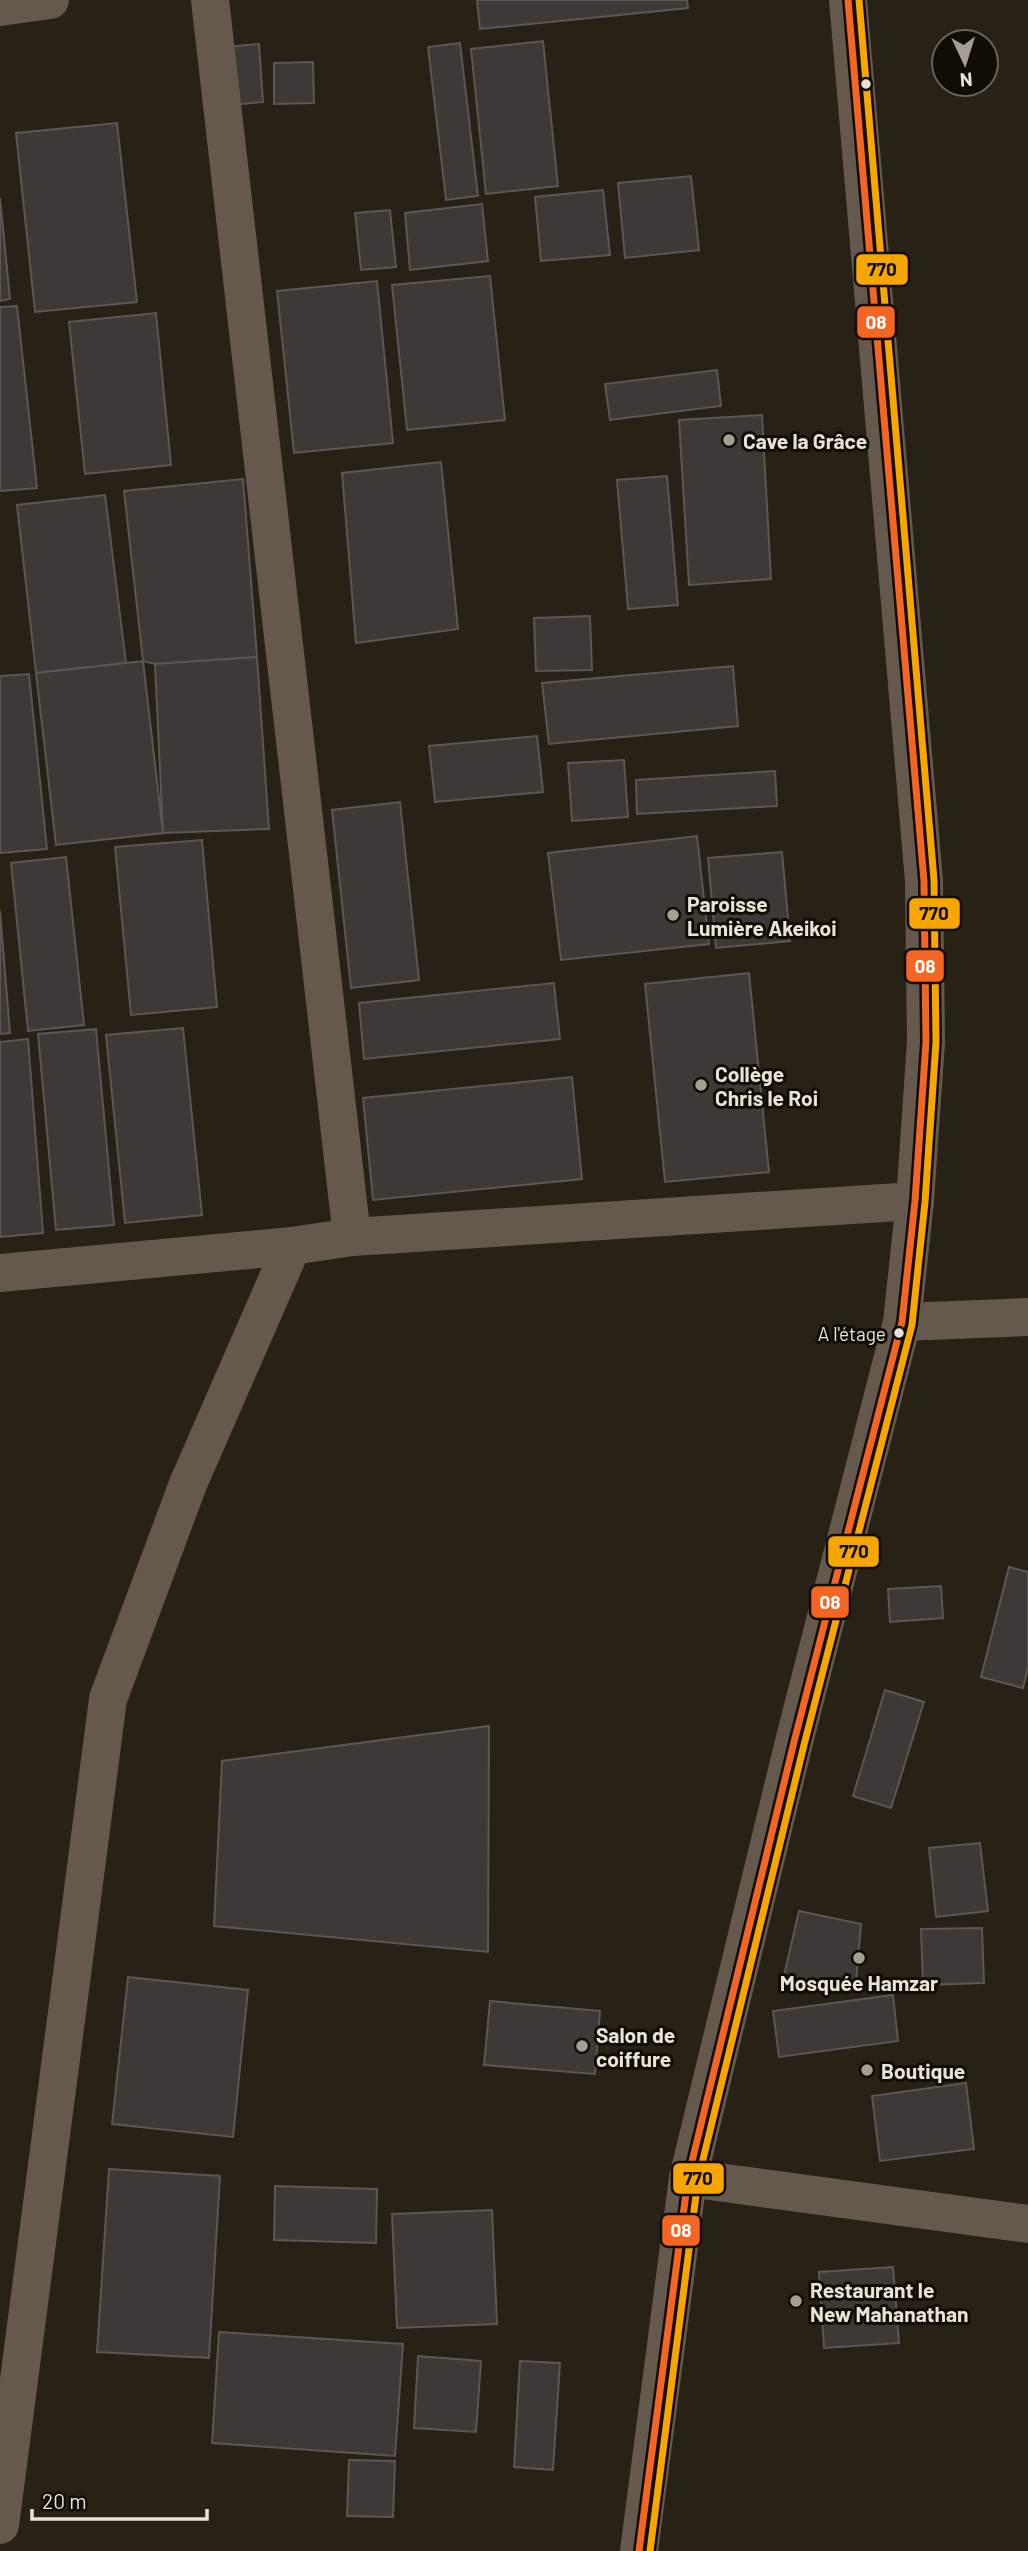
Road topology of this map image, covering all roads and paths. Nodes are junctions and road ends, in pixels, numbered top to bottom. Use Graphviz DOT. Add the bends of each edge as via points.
graph roads {
  1 [pos="50,0"];
  2 [pos="210,0"];
  3 [pos="848,0"];
  4 [pos="0,7"];
  5 [pos="915,1201"];
  6 [pos="352,1237"];
  7 [pos="292,1246"];
  8 [pos="0,1273"];
  9 [pos="1028,1317"];
  10 [pos="902,1322"];
  11 [pos="688,2178"];
  12 [pos="1028,2224"];
  13 [pos="0,2525"];
  14 [pos="639,2551"];
  1 -- 4 [label="street"];
  2 -- 6 [label="street"];
  3 -- 5 [label="street" via="924,881 926,1042"];
  5 -- 6 [label="street"];
  5 -- 10 [label="street"];
  6 -- 7 [label="street"];
  7 -- 8 [label="street"];
  7 -- 13 [label="street" via="188,1484 108,1699"];
  9 -- 10 [label="street"];
  10 -- 11 [label="street"];
  11 -- 12 [label="street"];
  11 -- 14 [label="street"];
}
